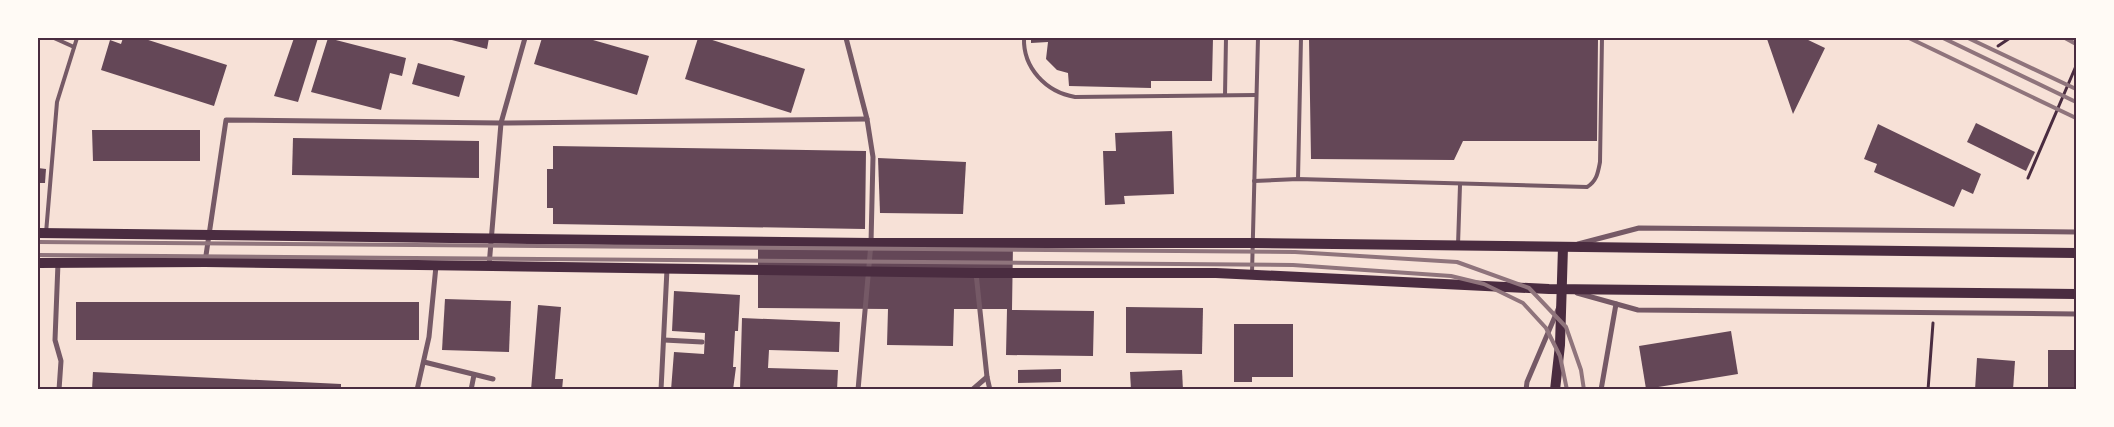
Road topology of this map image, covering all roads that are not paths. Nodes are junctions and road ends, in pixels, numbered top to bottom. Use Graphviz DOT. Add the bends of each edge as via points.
graph roads {
  1 [pos="54,38"];
  2 [pos="77,38"];
  3 [pos="525,38"];
  4 [pos="846,38"];
  5 [pos="1024,38"];
  6 [pos="1226,38"];
  7 [pos="1258,38"];
  8 [pos="1301,38"];
  9 [pos="1602,38"];
  10 [pos="74,47"];
  11 [pos="1256,94"];
  12 [pos="1225,95"];
  13 [pos="867,119"];
  14 [pos="501,122"];
  15 [pos="1298,179"];
  16 [pos="1254,181"];
  17 [pos="1460,184"];
  18 [pos="2076,232"];
  19 [pos="42,233"];
  20 [pos="208,234"];
  21 [pos="491,237"];
  22 [pos="871,243"];
  23 [pos="1252,243"];
  24 [pos="1458,246"];
  25 [pos="1562,247"];
  26 [pos="2076,252"];
  27 [pos="205,262"];
  28 [pos="38,263"];
  29 [pos="58,263"];
  30 [pos="436,266"];
  31 [pos="489,266"];
  32 [pos="667,269"];
  33 [pos="869,272"];
  34 [pos="976,273"];
  35 [pos="1252,273"];
  36 [pos="1562,289"];
  37 [pos="2076,294"];
  38 [pos="1561,302"];
  39 [pos="1616,304"];
  40 [pos="2076,314"];
  41 [pos="664,340"];
  42 [pos="702,342"];
  43 [pos="424,362"];
  44 [pos="474,374"];
  45 [pos="986,377"];
  46 [pos="493,379"];
  47 [pos="59,390"];
  48 [pos="417,390"];
  49 [pos="471,390"];
  50 [pos="661,390"];
  51 [pos="858,390"];
  52 [pos="972,390"];
  53 [pos="990,390"];
  54 [pos="1526,390"];
  55 [pos="1555,390"];
  56 [pos="1601,390"];
  1 -- 10 [label="lane"];
  2 -- 10 [label="lane"];
  3 -- 14 [label="street"];
  4 -- 13 [label="street"];
  5 -- 12 [label="lane" via="1034,73 1064,95"];
  6 -- 12 [label="lane"];
  7 -- 11 [label="lane"];
  8 -- 15 [label="lane"];
  9 -- 17 [label="lane" via="1600,162 1592,184 1579,188"];
  10 -- 19 [label="lane" via="57,102"];
  11 -- 12 [label="lane"];
  11 -- 16 [label="lane"];
  13 -- 14 [label="street"];
  13 -- 22 [label="street" via="873,157"];
  14 -- 20 [label="street" via="226,120"];
  14 -- 21 [label="street"];
  15 -- 16 [label="lane"];
  15 -- 17 [label="lane"];
  16 -- 23 [label="lane"];
  17 -- 24 [label="lane"];
  18 -- 25 [label="street" via="1639,228"];
  19 -- 20 [label="main road"];
  20 -- 21 [label="main road"];
  20 -- 27 [label="street"];
  21 -- 22 [label="main road"];
  21 -- 31 [label="street"];
  22 -- 23 [label="main road"];
  22 -- 33 [label="street"];
  23 -- 24 [label="main road"];
  23 -- 35 [label="lane"];
  24 -- 25 [label="main road"];
  25 -- 26 [label="main road"];
  25 -- 36 [label="main road"];
  27 -- 29 [label="main road"];
  27 -- 30 [label="main road"];
  28 -- 29 [label="main road"];
  29 -- 47 [label="street" via="55,340 61,361"];
  30 -- 31 [label="main road"];
  30 -- 43 [label="street"];
  31 -- 32 [label="main road"];
  32 -- 33 [label="main road"];
  32 -- 41 [label="street"];
  33 -- 34 [label="main road"];
  33 -- 51 [label="street"];
  34 -- 35 [label="main road"];
  34 -- 45 [label="street"];
  35 -- 36 [label="main road"];
  36 -- 37 [label="main road"];
  36 -- 38 [label="main road"];
  36 -- 39 [label="street"];
  38 -- 54 [label="street"];
  38 -- 55 [label="main road"];
  39 -- 40 [label="street" via="1638,310"];
  39 -- 56 [label="street"];
  41 -- 42 [label="street"];
  41 -- 50 [label="street"];
  43 -- 44 [label="street"];
  43 -- 48 [label="street"];
  44 -- 46 [label="street"];
  44 -- 49 [label="street"];
  45 -- 52 [label="street"];
  45 -- 53 [label="street"];
}
